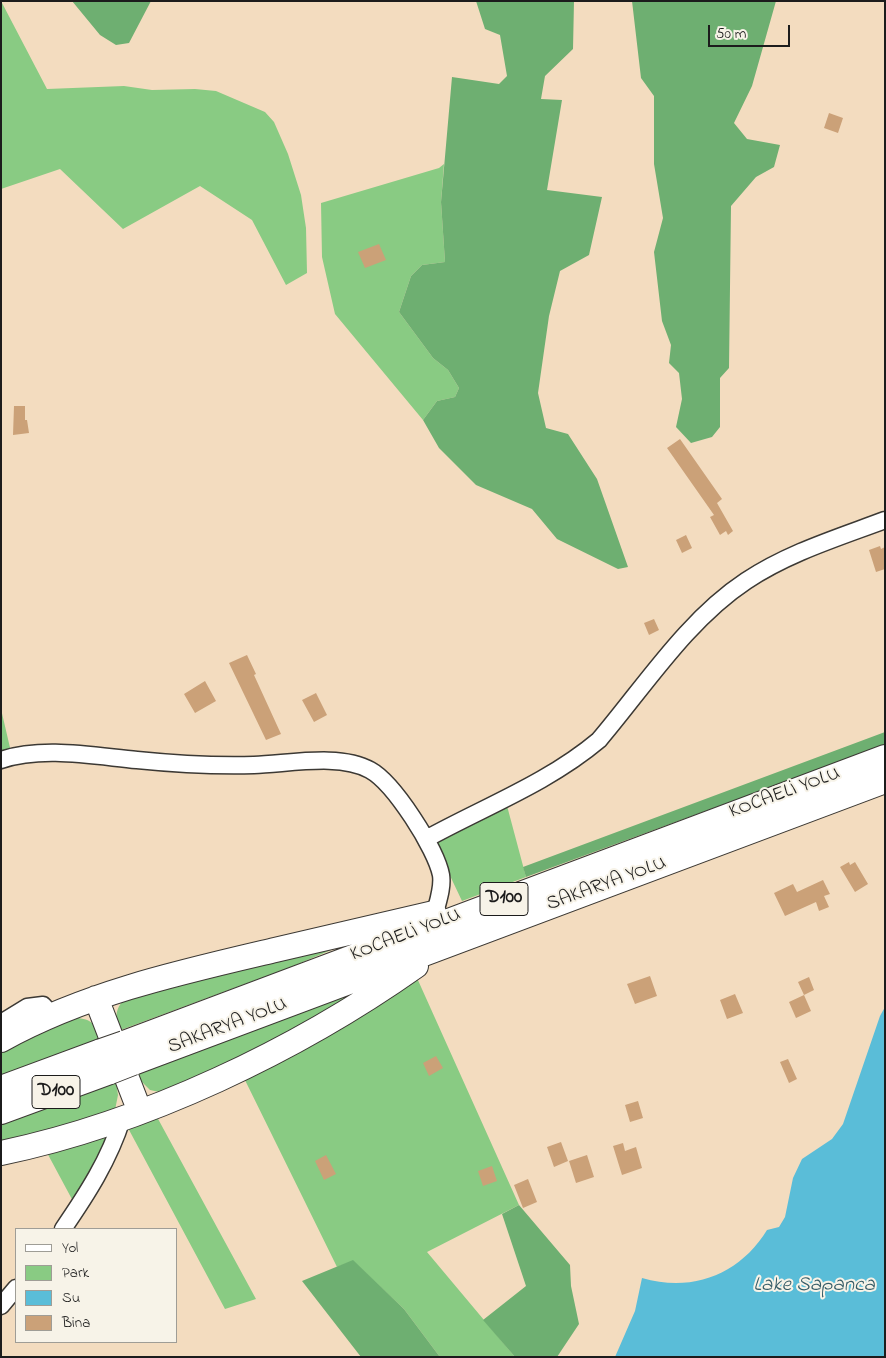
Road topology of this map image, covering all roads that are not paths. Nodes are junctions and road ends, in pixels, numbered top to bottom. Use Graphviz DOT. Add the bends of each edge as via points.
graph roads {
  1 [pos="885,520"];
  2 [pos="885,757"];
  3 [pos="1,760"];
  4 [pos="885,781"];
  5 [pos="426,839"];
  6 [pos="516,895"];
  7 [pos="435,912"];
  8 [pos="445,946"];
  9 [pos="96,998"];
  10 [pos="52,1015"];
  11 [pos="1,1023"];
  12 [pos="1,1040"];
  13 [pos="129,1053"];
  14 [pos="106,1061"];
  15 [pos="1,1088"];
  16 [pos="1,1112"];
  17 [pos="131,1116"];
  18 [pos="1,1153"];
  19 [pos="64,1228"];
  20 [pos="15,1289"];
  21 [pos="1,1306"];
  1 -- 5 [label="street" via="807,548 746,581 707,612 599,740 581,755 558,771"];
  2 -- 6 [label="highway, KOCAELİ YOLU / D100"];
  3 -- 5 [label="street" via="57,754 179,764 350,762 372,771 386,784"];
  4 -- 8 [label="highway, SAKARYA YOLU / D100"];
  5 -- 7 [label="street" via="442,878"];
  6 -- 7 [label="highway"];
  6 -- 13 [label="highway, KOCAELİ YOLU / D100"];
  7 -- 9 [label="highway" via="210,966"];
  8 -- 13 [label="highway, SAKARYA YOLU / D100"];
  8 -- 17 [label="highway" via="392,983 257,1060"];
  9 -- 10 [label="highway"];
  9 -- 17 [label="highway"];
  10 -- 11 [label="street" via="43,1005 35,1004"];
  10 -- 12 [label="highway"];
  13 -- 14 [label="highway, D100, bridge"];
  14 -- 15 [label="highway, D100"];
  14 -- 16 [label="highway, D100"];
  17 -- 18 [label="highway" via="81,1133"];
  17 -- 19 [label="street" via="92,1187"];
  20 -- 21 [label="street"];
}
